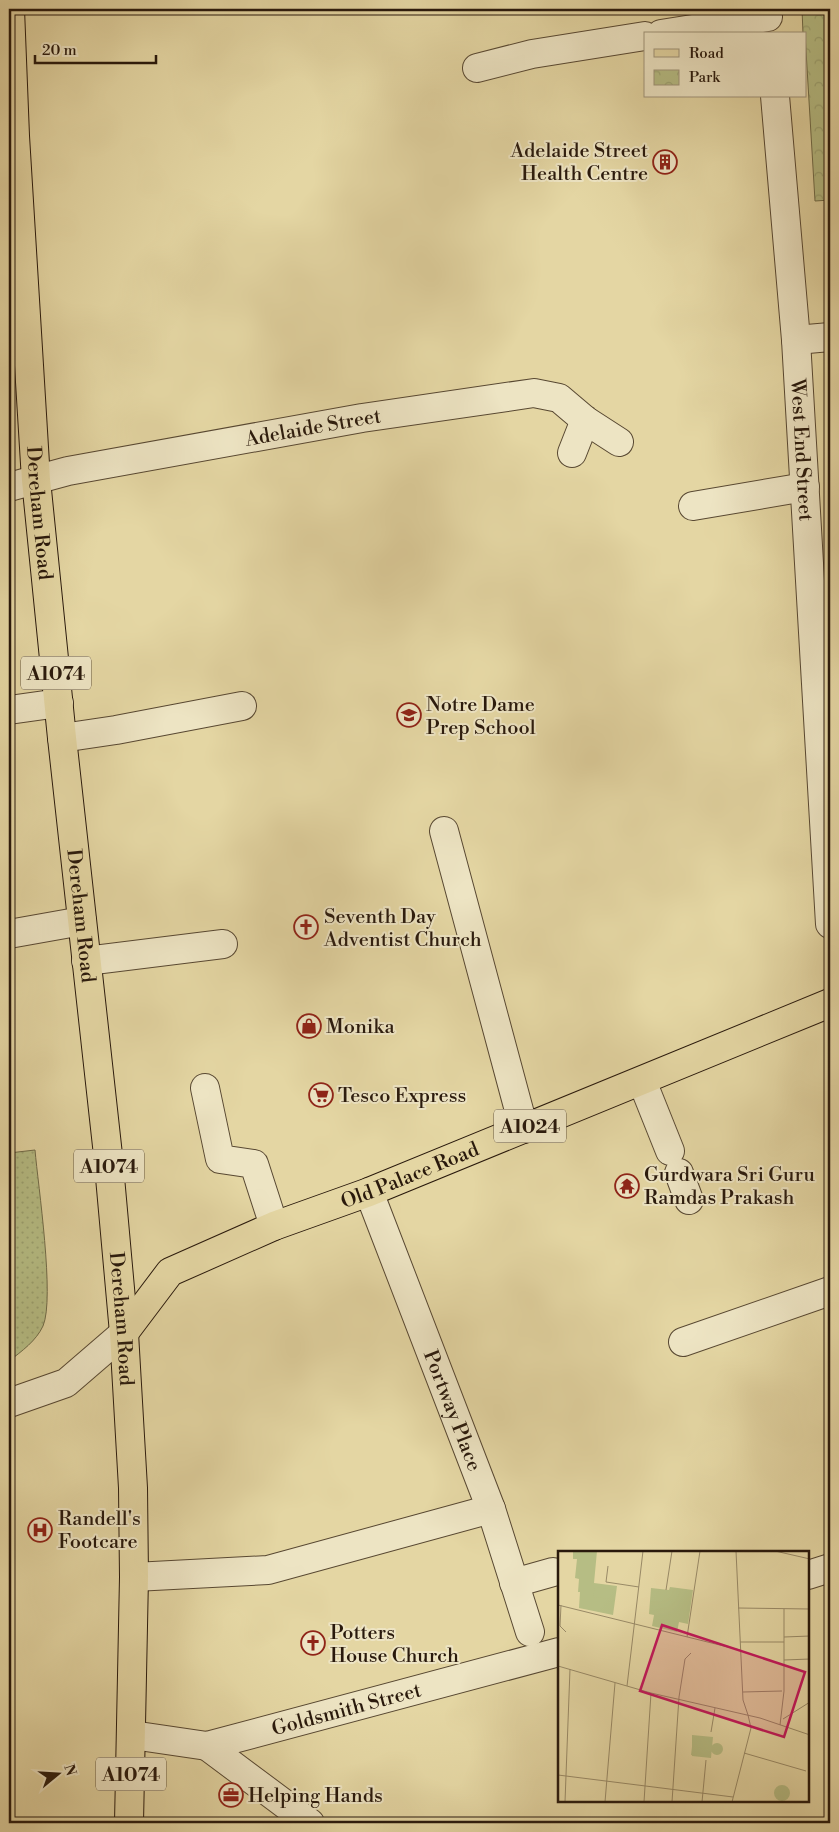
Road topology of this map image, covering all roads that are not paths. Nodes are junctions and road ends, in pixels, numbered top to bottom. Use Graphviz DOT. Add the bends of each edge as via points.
graph roads {
  1 [pos="10,9"];
  2 [pos="769,20"];
  3 [pos="677,32"];
  4 [pos="644,36"];
  5 [pos="477,68"];
  6 [pos="775,98"];
  7 [pos="12,137"];
  8 [pos="830,336"];
  9 [pos="796,340"];
  10 [pos="585,420"];
  11 [pos="618,442"];
  12 [pos="572,454"];
  13 [pos="36,480"];
  14 [pos="805,486"];
  15 [pos="9,487"];
  16 [pos="693,506"];
  17 [pos="59,703"];
  18 [pos="242,706"];
  19 [pos="9,710"];
  20 [pos="62,738"];
  21 [pos="444,831"];
  22 [pos="82,921"];
  23 [pos="830,924"];
  24 [pos="9,934"];
  25 [pos="223,944"];
  26 [pos="86,961"];
  27 [pos="830,1003"];
  28 [pos="642,1081"];
  29 [pos="206,1088"];
  30 [pos="524,1129"];
  31 [pos="369,1192"];
  32 [pos="689,1200"];
  33 [pos="274,1226"];
  34 [pos="830,1291"];
  35 [pos="124,1333"];
  36 [pos="683,1342"];
  37 [pos="9,1403"];
  38 [pos="491,1509"];
  39 [pos="830,1568"];
  40 [pos="553,1572"];
  41 [pos="809,1575"];
  42 [pos="134,1577"];
  43 [pos="514,1583"];
  44 [pos="530,1632"];
  45 [pos="558,1652"];
  46 [pos="132,1735"];
  47 [pos="207,1746"];
  48 [pos="129,1823"];
  49 [pos="310,1823"];
  1 -- 7 [label="main road, Dereham Road / A1074"];
  2 -- 3 [label="street"];
  4 -- 5 [label="street" via="536,53"];
  6 -- 9 [label="street, West End Street"];
  7 -- 13 [label="main road, Dereham Road / A1074"];
  8 -- 9 [label="street"];
  9 -- 14 [label="street, West End Street"];
  10 -- 11 [label="street, Adelaide Street"];
  10 -- 12 [label="street"];
  10 -- 13 [label="street, Adelaide Street" via="559,398 534,393 362,418 68,471"];
  13 -- 15 [label="street, Adelaide Street"];
  13 -- 17 [label="main road, Dereham Road / A1074"];
  14 -- 16 [label="street"];
  14 -- 23 [label="street, West End Street"];
  17 -- 19 [label="street"];
  17 -- 20 [label="main road, Dereham Road / A1074"];
  18 -- 20 [label="street"];
  20 -- 22 [label="main road, Dereham Road / A1074"];
  21 -- 30 [label="street"];
  22 -- 24 [label="street"];
  22 -- 26 [label="main road, Dereham Road / A1074"];
  25 -- 26 [label="street"];
  26 -- 35 [label="main road, Dereham Road / A1074"];
  27 -- 28 [label="main road, Old Palace Road / A1024"];
  28 -- 30 [label="main road, Old Palace Road / A1024"];
  28 -- 32 [label="street"];
  29 -- 33 [label="street" via="220,1160 254,1164"];
  30 -- 31 [label="main road, Old Palace Road / A1024"];
  31 -- 33 [label="main road, Old Palace Road / A1024"];
  31 -- 38 [label="street, Portway Place"];
  33 -- 35 [label="main road, Old Palace Road / A1024" via="170,1272"];
  34 -- 36 [label="street"];
  35 -- 37 [label="street" via="66,1383"];
  35 -- 42 [label="main road, Dereham Road / A1074" via="133,1488"];
  38 -- 42 [label="street" via="268,1570"];
  38 -- 43 [label="street, Portway Place"];
  39 -- 41 [label="street"];
  40 -- 43 [label="street"];
  42 -- 46 [label="main road, Dereham Road / A1074"];
  43 -- 44 [label="street, Portway Place"];
  45 -- 47 [label="street, Goldsmith Street"];
  46 -- 47 [label="street, Goldsmith Street"];
  46 -- 48 [label="main road, Dereham Road / A1074"];
  47 -- 49 [label="street"];
}
